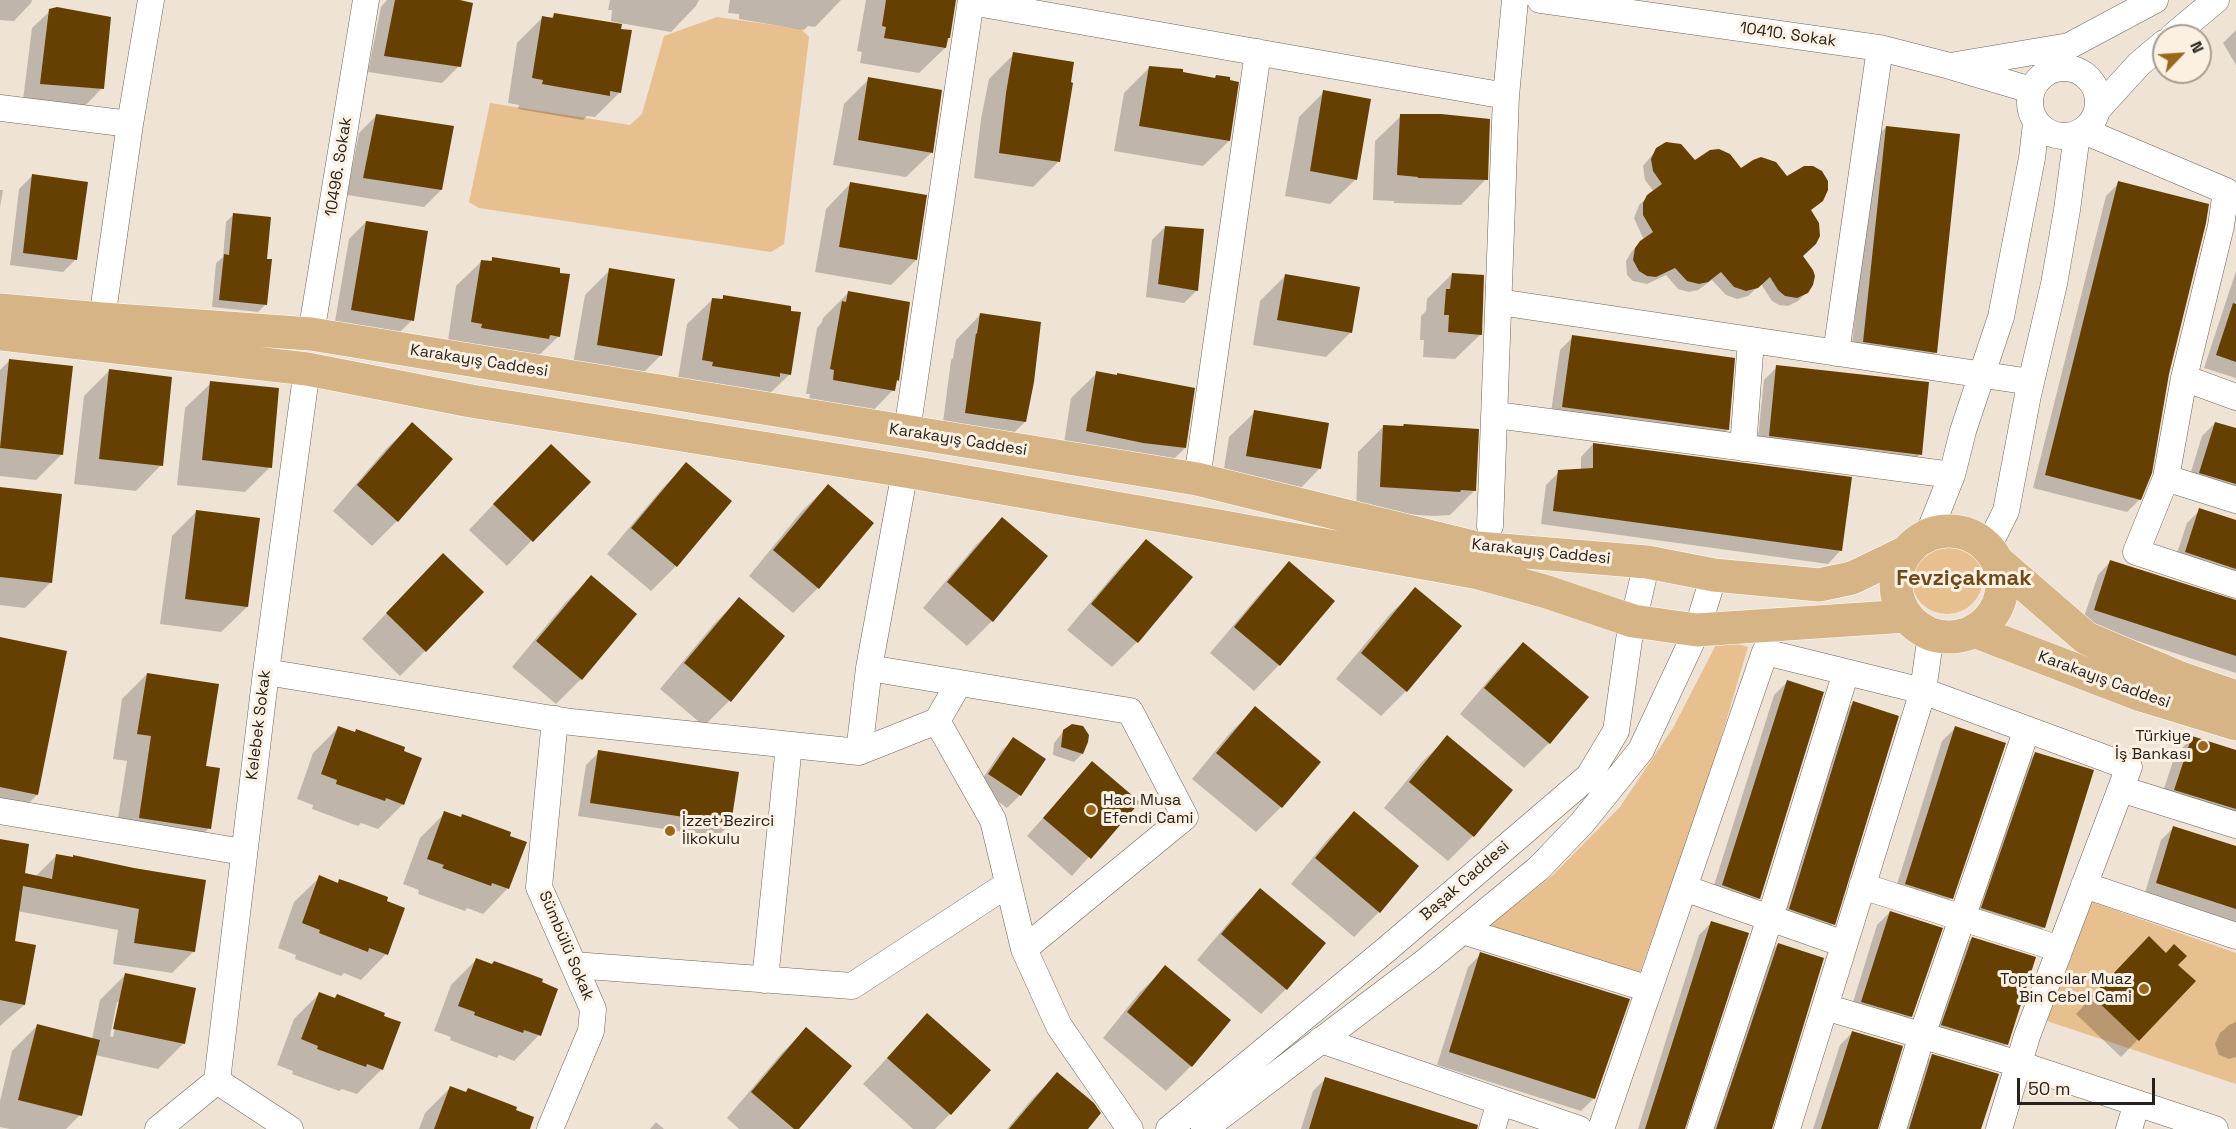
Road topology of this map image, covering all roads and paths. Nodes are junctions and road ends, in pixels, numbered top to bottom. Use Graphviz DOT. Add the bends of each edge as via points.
graph roads {
  1 [pos="152,0"];
  2 [pos="366,0"];
  3 [pos="1515,0"];
  4 [pos="1540,0"];
  5 [pos="2155,0"];
  6 [pos="2216,0"];
  7 [pos="971,1"];
  8 [pos="2187,24"];
  9 [pos="2069,46"];
  10 [pos="1880,48"];
  11 [pos="1258,52"];
  12 [pos="2152,53"];
  13 [pos="1950,66"];
  14 [pos="2038,82"];
  15 [pos="1506,96"];
  16 [pos="0,108"];
  17 [pos="2098,109"];
  18 [pos="2036,123"];
  19 [pos="130,124"];
  20 [pos="2081,133"];
  21 [pos="2229,228"];
  22 [pos="1499,302"];
  23 [pos="0,310"];
  24 [pos="102,319"];
  25 [pos="0,334"];
  26 [pos="311,334"];
  27 [pos="1751,340"];
  28 [pos="1836,352"];
  29 [pos="307,369"];
  30 [pos="1982,374"];
  31 [pos="2184,378"];
  32 [pos="2031,382"];
  33 [pos="2236,397"];
  34 [pos="1496,415"];
  35 [pos="907,431"];
  36 [pos="1743,448"];
  37 [pos="905,471"];
  38 [pos="1952,475"];
  39 [pos="2166,478"];
  40 [pos="1197,479"];
  41 [pos="2236,500"];
  42 [pos="1490,526"];
  43 [pos="1917,543"];
  44 [pos="1992,554"];
  45 [pos="1647,562"];
  46 [pos="1714,575"];
  47 [pos="2236,585"];
  48 [pos="1633,621"];
  49 [pos="1919,625"];
  50 [pos="1696,630"];
  51 [pos="1974,631"];
  52 [pos="869,668"];
  53 [pos="266,672"];
  54 [pos="1846,672"];
  55 [pos="959,683"];
  56 [pos="1923,691"];
  57 [pos="2236,697"];
  58 [pos="555,719"];
  59 [pos="937,721"];
  60 [pos="2236,724"];
  61 [pos="2027,729"];
  62 [pos="789,745"];
  63 [pos="860,752"];
  64 [pos="2121,789"];
  65 [pos="0,811"];
  66 [pos="2236,825"];
  67 [pos="243,852"];
  68 [pos="1008,885"];
  69 [pos="2084,885"];
  70 [pos="1862,886"];
  71 [pos="1684,888"];
  72 [pos="1963,917"];
  73 [pos="1770,918"];
  74 [pos="1463,931"];
  75 [pos="2236,936"];
  76 [pos="1844,944"];
  77 [pos="1024,949"];
  78 [pos="2060,949"];
  79 [pos="574,965"];
  80 [pos="765,980"];
  81 [pos="1649,989"];
  82 [pos="1826,1007"];
  83 [pos="1922,1035"];
  84 [pos="1321,1040"];
  85 [pos="2019,1064"];
  86 [pos="217,1081"];
  87 [pos="1500,1102"];
  88 [pos="2138,1103"];
  89 [pos="158,1129"];
  90 [pos="290,1129"];
  91 [pos="550,1129"];
  92 [pos="1130,1129"];
  93 [pos="1169,1129"];
  94 [pos="1204,1129"];
  95 [pos="1492,1129"];
  96 [pos="1579,1129"];
  97 [pos="1601,1129"];
  98 [pos="1700,1129"];
  99 [pos="1786,1129"];
  100 [pos="1893,1129"];
  101 [pos="1999,1129"];
  102 [pos="2129,1129"];
  103 [pos="2215,1129"];
  1 -- 19 [label="street"];
  2 -- 26 [label="street, 10496. Sokak"];
  3 -- 15 [label="street"];
  4 -- 10 [label="street, 10410. Sokak"];
  5 -- 9 [label="street"];
  6 -- 8 [label="street"];
  7 -- 11 [label="street"];
  7 -- 35 [label="street"];
  9 -- 13 [label="street"];
  9 -- 14 [label="street"];
  10 -- 13 [label="street, 10410. Sokak"];
  10 -- 28 [label="street"];
  11 -- 15 [label="street"];
  11 -- 40 [label="street"];
  12 -- 17 [label="street"];
  13 -- 14 [label="street, 10410. Sokak"];
  14 -- 17 [label="street" via="2057,68 2079,71 2095,87"];
  14 -- 18 [label="street" via="2031,112"];
  15 -- 22 [label="street"];
  16 -- 19 [label="street"];
  17 -- 20 [label="street" via="2094,120"];
  18 -- 20 [label="street" via="2054,135"];
  18 -- 30 [label="street" via="2001,317"];
  19 -- 24 [label="street"];
  20 -- 21 [label="street" via="2226,191"];
  20 -- 32 [label="street" via="2054,284"];
  21 -- 31 [label="street"];
  22 -- 27 [label="street"];
  22 -- 34 [label="street"];
  23 -- 24 [label="main road, Karakayış Caddesi"];
  24 -- 26 [label="main road, Karakayış Caddesi"];
  25 -- 29 [label="main road, Karakayış Caddesi"];
  26 -- 35 [label="main road, Karakayış Caddesi"];
  27 -- 28 [label="street"];
  27 -- 36 [label="street"];
  28 -- 30 [label="street"];
  29 -- 37 [label="main road, Karakayış Caddesi" via="471,401"];
  29 -- 53 [label="street, Kelebek Sokak"];
  30 -- 32 [label="street"];
  30 -- 38 [label="street"];
  31 -- 33 [label="street"];
  31 -- 39 [label="street"];
  32 -- 44 [label="street" via="2006,511"];
  34 -- 36 [label="street"];
  34 -- 42 [label="street"];
  35 -- 40 [label="main road, Karakayış Caddesi"];
  36 -- 38 [label="street"];
  37 -- 48 [label="main road, Karakayış Caddesi" via="1479,573"];
  37 -- 52 [label="street"];
  38 -- 43 [label="street"];
  39 -- 41 [label="street"];
  39 -- 47 [label="street" via="2136,552"];
  40 -- 45 [label="main road, Karakayış Caddesi" via="1477,548"];
  43 -- 44 [label="main road" via="1944,531 1960,532 1975,537"];
  43 -- 46 [label="main road, Karakayış Caddesi" via="1852,578 1819,585"];
  43 -- 49 [label="main road" via="1899,565 1896,582 1899,600"];
  44 -- 51 [label="main road" via="2001,576 2002,593 1987,621"];
  44 -- 57 [label="main road, Karakayış Caddesi" via="2085,638"];
  45 -- 46 [label="main road, Karakayış Caddesi"];
  45 -- 48 [label="street, Başak Caddesi"];
  46 -- 50 [label="street"];
  48 -- 50 [label="main road, Karakayış Caddesi"];
  48 -- 93 [label="street, Başak Caddesi" via="1616,731 1588,776"];
  49 -- 50 [label="main road, Karakayış Caddesi"];
  49 -- 51 [label="main road" via="1953,636"];
  49 -- 56 [label="street"];
  50 -- 74 [label="street" via="1641,750 1582,823 1539,868"];
  51 -- 60 [label="main road, Karakayış Caddesi" via="2141,695"];
  52 -- 55 [label="street"];
  52 -- 63 [label="street"];
  53 -- 58 [label="street"];
  53 -- 67 [label="street, Kelebek Sokak"];
  54 -- 56 [label="street"];
  54 -- 71 [label="street" via="1765,652"];
  54 -- 73 [label="street"];
  55 -- 59 [label="street"];
  55 -- 77 [label="street" via="1130,711 1185,817"];
  56 -- 61 [label="street"];
  56 -- 70 [label="street"];
  58 -- 62 [label="street"];
  58 -- 79 [label="street, Sümbülü Sokak" via="539,887"];
  59 -- 63 [label="street"];
  59 -- 68 [label="street" via="993,820"];
  61 -- 64 [label="street" via="2129,767"];
  61 -- 72 [label="street"];
  62 -- 63 [label="street"];
  62 -- 80 [label="street"];
  64 -- 66 [label="street"];
  64 -- 69 [label="street"];
  65 -- 67 [label="street"];
  67 -- 86 [label="street, Kelebek Sokak"];
  68 -- 77 [label="street"];
  68 -- 80 [label="street" via="852,986"];
  69 -- 75 [label="street"];
  69 -- 78 [label="street"];
  70 -- 72 [label="street"];
  70 -- 76 [label="street"];
  71 -- 73 [label="street"];
  71 -- 81 [label="street"];
  72 -- 78 [label="street"];
  72 -- 83 [label="street"];
  73 -- 76 [label="street"];
  73 -- 98 [label="street"];
  74 -- 81 [label="street"];
  74 -- 84 [label="street"];
  76 -- 82 [label="street"];
  77 -- 92 [label="street" via="1059,1026"];
  78 -- 85 [label="street"];
  79 -- 80 [label="street"];
  79 -- 91 [label="street, Sümbülü Sokak" via="593,1009 591,1031"];
  81 -- 97 [label="street"];
  82 -- 83 [label="street"];
  82 -- 99 [label="street"];
  83 -- 85 [label="street"];
  83 -- 100 [label="street"];
  84 -- 87 [label="street"];
  84 -- 94 [label="street"];
  85 -- 88 [label="street"];
  85 -- 101 [label="street"];
  86 -- 89 [label="street"];
  86 -- 90 [label="street"];
  87 -- 95 [label="street"];
  87 -- 96 [label="street"];
  88 -- 102 [label="street"];
  88 -- 103 [label="street"];
}
